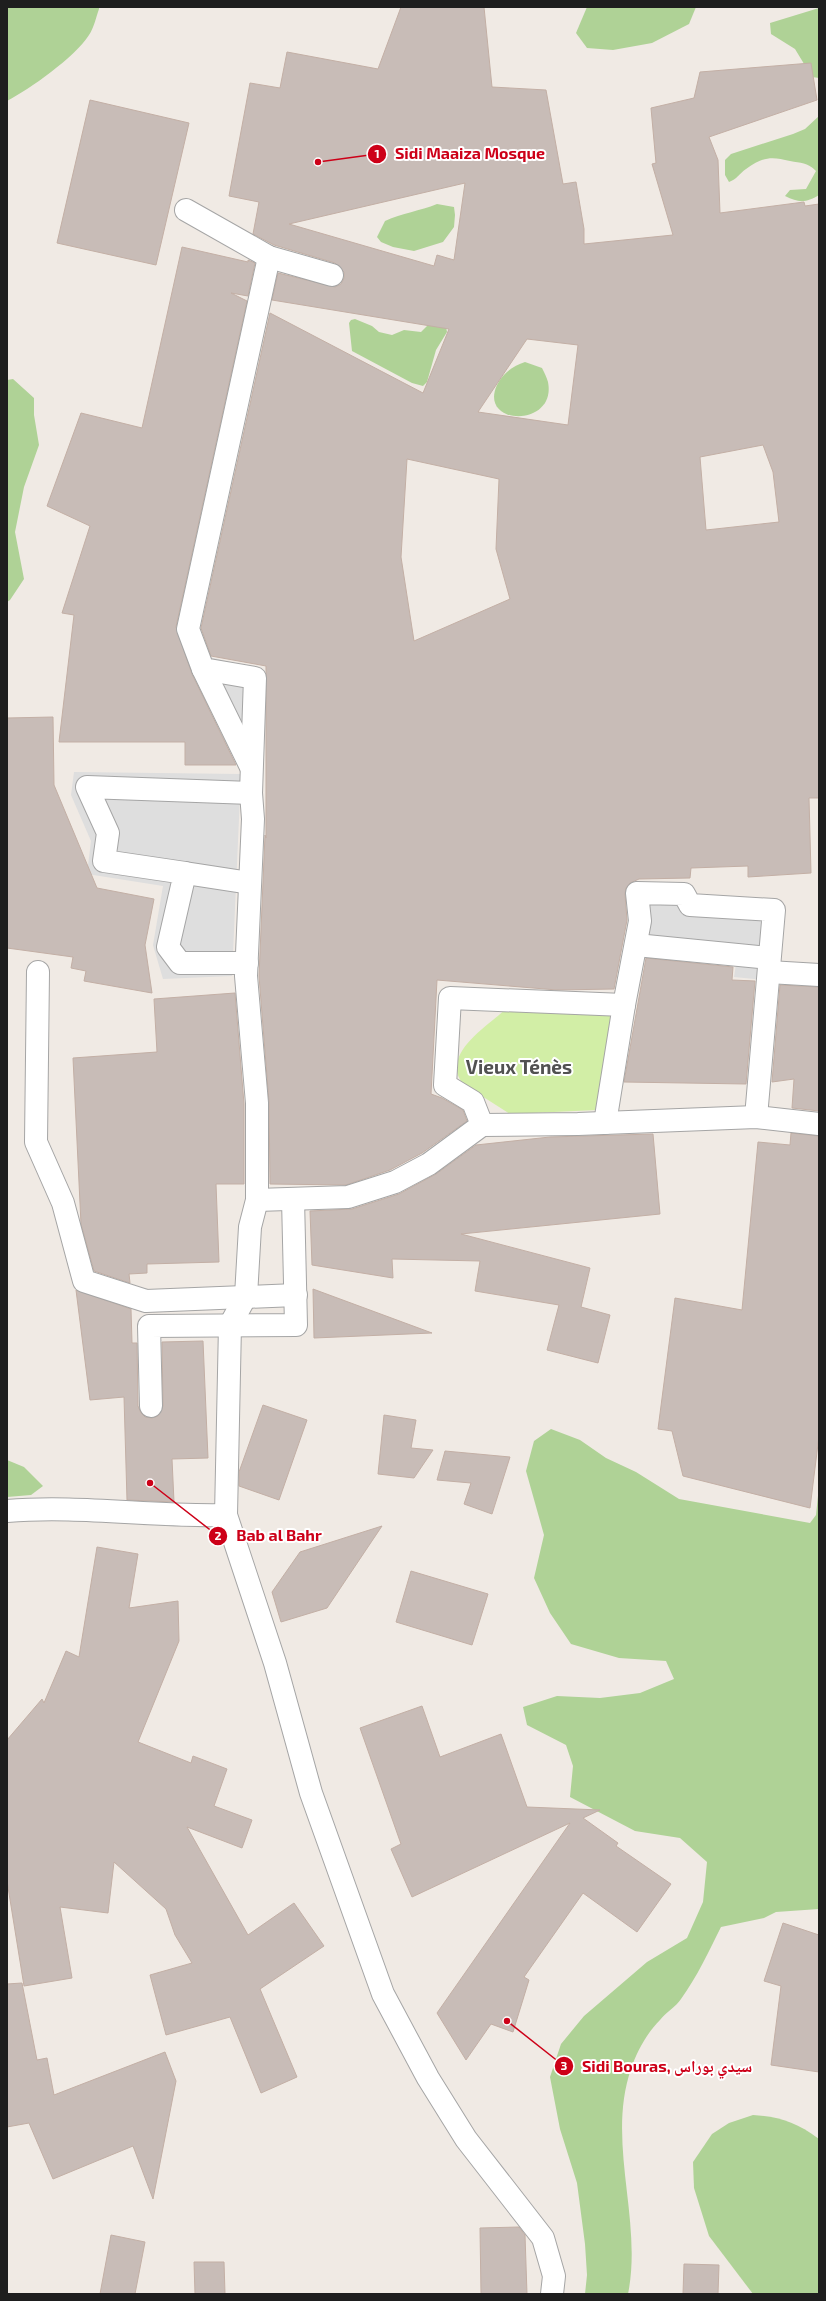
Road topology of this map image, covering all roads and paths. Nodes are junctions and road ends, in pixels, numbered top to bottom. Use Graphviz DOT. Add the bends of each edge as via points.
graph roads {
  1 [pos="186,210"];
  2 [pos="269,257"];
  3 [pos="332,275"];
  4 [pos="203,669"];
  5 [pos="253,771"];
  6 [pos="252,793"];
  7 [pos="185,873"];
  8 [pos="250,883"];
  9 [pos="636,945"];
  10 [pos="247,963"];
  11 [pos="769,965"];
  12 [pos="38,972"];
  13 [pos="819,975"];
  14 [pos="624,1005"];
  15 [pos="756,1117"];
  16 [pos="605,1123"];
  17 [pos="482,1124"];
  18 [pos="819,1124"];
  19 [pos="293,1199"];
  20 [pos="257,1200"];
  21 [pos="296,1295"];
  22 [pos="246,1296"];
  23 [pos="146,1301"];
  24 [pos="230,1325"];
  25 [pos="149,1326"];
  26 [pos="151,1406"];
  27 [pos="7,1511"];
  28 [pos="226,1515"];
  29 [pos="552,2294"];
  1 -- 2 [label="street"];
  2 -- 3 [label="street"];
  2 -- 4 [label="street" via="188,629"];
  4 -- 5 [label="street"];
  4 -- 5 [label="street" via="255,678"];
  5 -- 6 [label="street"];
  6 -- 7 [label="street" via="87,787 108,833 104,860"];
  6 -- 8 [label="street"];
  7 -- 8 [label="street"];
  7 -- 10 [label="street" via="168,947 180,963"];
  8 -- 10 [label="street"];
  9 -- 11 [label="street"];
  9 -- 11 [label="street" via="640,921 637,894 684,894 690,905 774,910"];
  9 -- 14 [label="street"];
  10 -- 20 [label="street" via="257,1103"];
  11 -- 13 [label="street"];
  11 -- 15 [label="street"];
  12 -- 23 [label="street" via="36,1142 63,1202 84,1281"];
  14 -- 16 [label="street"];
  14 -- 17 [label="street" via="450,998 445,1085 473,1102"];
  15 -- 16 [label="street"];
  15 -- 18 [label="street"];
  16 -- 17 [label="street"];
  17 -- 19 [label="street" via="428,1164 395,1182 348,1197"];
  19 -- 20 [label="street"];
  19 -- 21 [label="street"];
  20 -- 22 [label="street" via="250,1228"];
  21 -- 22 [label="street"];
  21 -- 24 [label="street" via="296,1325"];
  22 -- 23 [label="street"];
  22 -- 24 [label="street"];
  23 -- 25 [label="street"];
  24 -- 25 [label="street"];
  24 -- 28 [label="street"];
  25 -- 26 [label="street"];
  27 -- 28 [label="street" via="39,1508 197,1516"];
  28 -- 29 [label="street" via="275,1662 311,1793 383,1994 428,2078 466,2139 543,2238 554,2276"];
}
